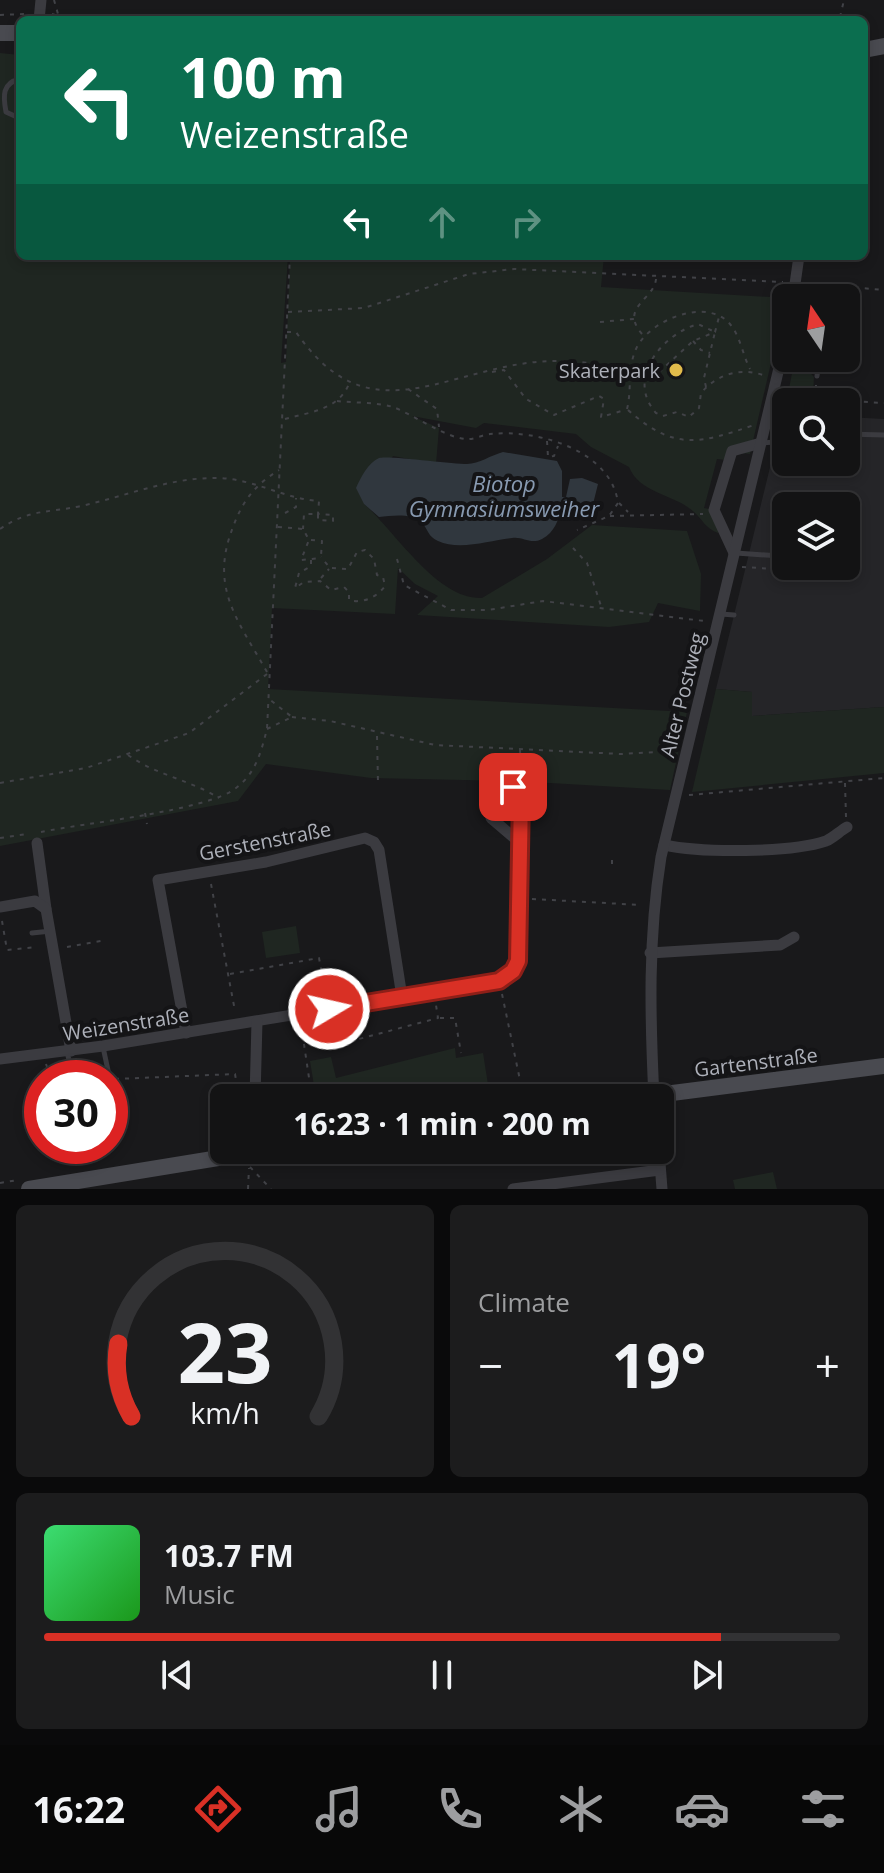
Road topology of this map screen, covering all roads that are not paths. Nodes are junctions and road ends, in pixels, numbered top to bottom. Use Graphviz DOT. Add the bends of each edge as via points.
graph roads {
  1 [pos="16,80"];
  2 [pos="16,117"];
  3 [pos="799,260"];
  4 [pos="796,284"];
  5 [pos="780,372"];
  6 [pos="817,372"];
  7 [pos="817,376"];
  8 [pos="860,434"];
  9 [pos="884,435"];
  10 [pos="772,442"];
  11 [pos="761,443"];
  12 [pos="735,553"];
  13 [pos="772,555"];
  14 [pos="734,615"];
  15 [pos="720,618"];
  16 [pos="847,827"];
  17 [pos="519,842"];
  18 [pos="37,843"];
  19 [pos="664,845"];
  20 [pos="0,907"];
  21 [pos="46,909"];
  22 [pos="51,931"];
  23 [pos="32,933"];
  24 [pos="794,937"];
  25 [pos="650,953"];
  26 [pos="402,997"];
  27 [pos="257,1021"];
  28 [pos="186,1033"];
  29 [pos="103,1046"];
  30 [pos="69,1052"];
  31 [pos="0,1059"];
  32 [pos="70,1060"];
  33 [pos="106,1060"];
  34 [pos="884,1066"];
  35 [pos="255,1084"];
  36 [pos="656,1084"];
  37 [pos="674,1091"];
  38 [pos="210,1162"];
  39 [pos="661,1164"];
  40 [pos="660,1170"];
  41 [pos="29,1189"];
  42 [pos="513,1189"];
  43 [pos="662,1189"];
  1 -- 2 [label="lane" via="5,89 4,100 6,112"];
  3 -- 4 [label="street"];
  5 -- 11 [label="street, Alter Postweg"];
  6 -- 7 [label="lane"];
  8 -- 9 [label="lane"];
  10 -- 11 [label="lane"];
  11 -- 12 [label="street, Alter Postweg"];
  11 -- 12 [label="street" via="732,451 714,510"];
  12 -- 13 [label="lane"];
  12 -- 15 [label="street, Alter Postweg"];
  14 -- 15 [label="lane"];
  15 -- 19 [label="street, Alter Postweg"];
  16 -- 19 [label="street" via="826,841 770,848 697,850"];
  17 -- 17 [label="street" via="521,796 513,787 495,789 491,818"];
  17 -- 26 [label="street, Weizenstraße" via="518,961 513,971 499,981"];
  18 -- 21 [label="street"];
  19 -- 25 [label="street, Alter Postweg"];
  20 -- 21 [label="street" via="35,901"];
  21 -- 22 [label="street"];
  22 -- 23 [label="lane"];
  22 -- 30 [label="street"];
  24 -- 25 [label="street" via="780,945"];
  25 -- 36 [label="street, Alter Postweg"];
  26 -- 27 [label="street, Weizenstraße"];
  26 -- 28 [label="street, Gerstenstraße" via="379,850 365,838 158,880"];
  27 -- 28 [label="street, Weizenstraße"];
  27 -- 35 [label="street"];
  28 -- 29 [label="street, Weizenstraße"];
  29 -- 30 [label="street, Weizenstraße"];
  29 -- 33 [label="lane"];
  30 -- 31 [label="street, Weizenstraße"];
  30 -- 32 [label="lane"];
  34 -- 37 [label="street, Gartenstraße"];
  38 -- 41 [label="street"];
  39 -- 40 [label="street"];
  40 -- 42 [label="street"];
  40 -- 43 [label="street"];
}
